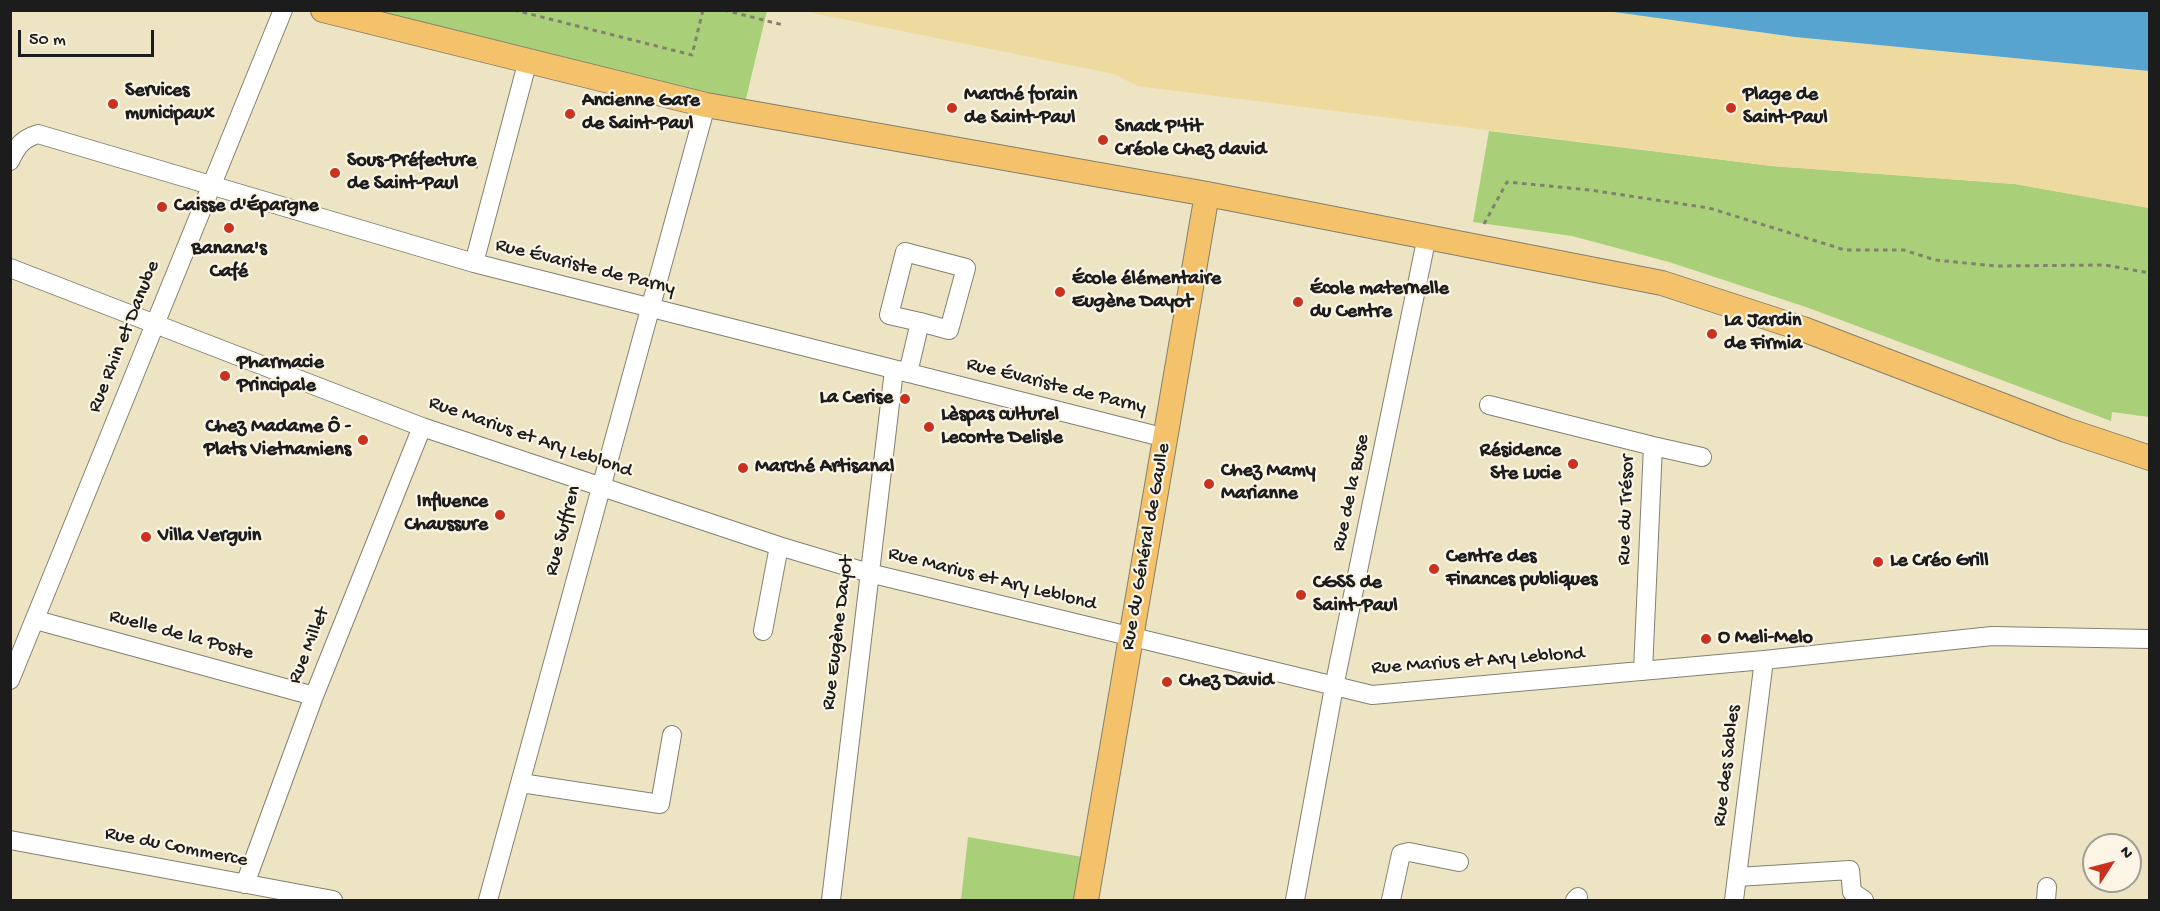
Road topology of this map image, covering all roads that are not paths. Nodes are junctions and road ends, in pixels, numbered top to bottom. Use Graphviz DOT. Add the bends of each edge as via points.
graph roads {
  1 [pos="283,10"];
  2 [pos="323,10"];
  3 [pos="528,60"];
  4 [pos="706,105"];
  5 [pos="10,161"];
  6 [pos="212,186"];
  7 [pos="1207,194"];
  8 [pos="1427,236"];
  9 [pos="474,263"];
  10 [pos="10,268"];
  11 [pos="652,308"];
  12 [pos="920,322"];
  13 [pos="154,324"];
  14 [pos="901,371"];
  15 [pos="1489,405"];
  16 [pos="423,427"];
  17 [pos="1166,438"];
  18 [pos="1653,446"];
  19 [pos="1702,457"];
  20 [pos="2150,458"];
  21 [pos="600,485"];
  22 [pos="779,546"];
  23 [pos="869,573"];
  24 [pos="36,620"];
  25 [pos="764,631"];
  26 [pos="1132,638"];
  27 [pos="2150,639"];
  28 [pos="1764,660"];
  29 [pos="1643,671"];
  30 [pos="10,680"];
  31 [pos="1334,687"];
  32 [pos="314,696"];
  33 [pos="672,735"];
  34 [pos="521,783"];
  35 [pos="10,840"];
  36 [pos="1459,862"];
  37 [pos="1737,877"];
  38 [pos="246,884"];
  39 [pos="333,900"];
  40 [pos="488,900"];
  41 [pos="831,900"];
  42 [pos="1086,900"];
  43 [pos="1295,900"];
  44 [pos="1391,900"];
  45 [pos="1734,900"];
  46 [pos="1864,900"];
  1 -- 6 [label="street, Rue Rhin et Danube"];
  2 -- 3 [label="main road"];
  3 -- 4 [label="main road"];
  3 -- 9 [label="street"];
  4 -- 7 [label="main road"];
  4 -- 11 [label="street, Rue Suffren"];
  5 -- 6 [label="street, Rue Évariste de Parny" via="16,146 38,134"];
  6 -- 9 [label="street, Rue Évariste de Parny"];
  6 -- 13 [label="street, Rue Rhin et Danube"];
  7 -- 8 [label="main road"];
  7 -- 17 [label="main road, Rue du Général de Gaulle"];
  8 -- 20 [label="main road" via="1662,283 1803,329 2066,430"];
  8 -- 31 [label="street, Rue de la Buse"];
  9 -- 11 [label="street, Rue Évariste de Parny"];
  10 -- 13 [label="street, Rue Marius et Ary Leblond"];
  11 -- 14 [label="street, Rue Évariste de Parny"];
  11 -- 21 [label="street, Rue Suffren"];
  12 -- 12 [label="street" via="889,315 905,252 966,268 949,330"];
  12 -- 14 [label="street, Rue Eugène Dayot"];
  13 -- 16 [label="street, Rue Marius et Ary Leblond"];
  13 -- 24 [label="street, Rue Rhin et Danube"];
  14 -- 17 [label="street, Rue Évariste de Parny"];
  14 -- 23 [label="street, Rue Eugène Dayot"];
  15 -- 18 [label="street, Rue du Trésor"];
  16 -- 21 [label="street, Rue Marius et Ary Leblond"];
  16 -- 32 [label="street, Rue Millet"];
  17 -- 26 [label="main road, Rue du Général de Gaulle"];
  18 -- 19 [label="street"];
  18 -- 29 [label="street, Rue du Trésor"];
  21 -- 22 [label="street, Rue Marius et Ary Leblond"];
  21 -- 34 [label="street, Rue Suffren"];
  22 -- 23 [label="street, Rue Marius et Ary Leblond"];
  22 -- 25 [label="street"];
  23 -- 26 [label="street, Rue Marius et Ary Leblond"];
  23 -- 41 [label="street, Rue Eugène Dayot"];
  24 -- 30 [label="street, Rue Rhin et Danube"];
  24 -- 32 [label="street, Ruelle de la Poste"];
  26 -- 31 [label="street, Rue Marius et Ary Leblond"];
  26 -- 42 [label="main road, Rue du Général de Gaulle"];
  27 -- 28 [label="street, Rue Marius et Ary Leblond" via="1992,636"];
  28 -- 29 [label="street, Rue Marius et Ary Leblond"];
  28 -- 37 [label="street, Rue des Sables"];
  29 -- 31 [label="street, Rue Marius et Ary Leblond" via="1372,695"];
  31 -- 43 [label="street, Rue de la Buse"];
  32 -- 38 [label="street, Rue Millet"];
  33 -- 34 [label="street" via="660,804"];
  34 -- 40 [label="street, Rue Suffren"];
  35 -- 38 [label="street, Rue du Commerce"];
  36 -- 44 [label="street" via="1401,854"];
  37 -- 45 [label="street, Rue des Sables"];
  37 -- 46 [label="street" via="1850,870 1852,892"];
  38 -- 39 [label="street, Rue du Commerce"];
}
